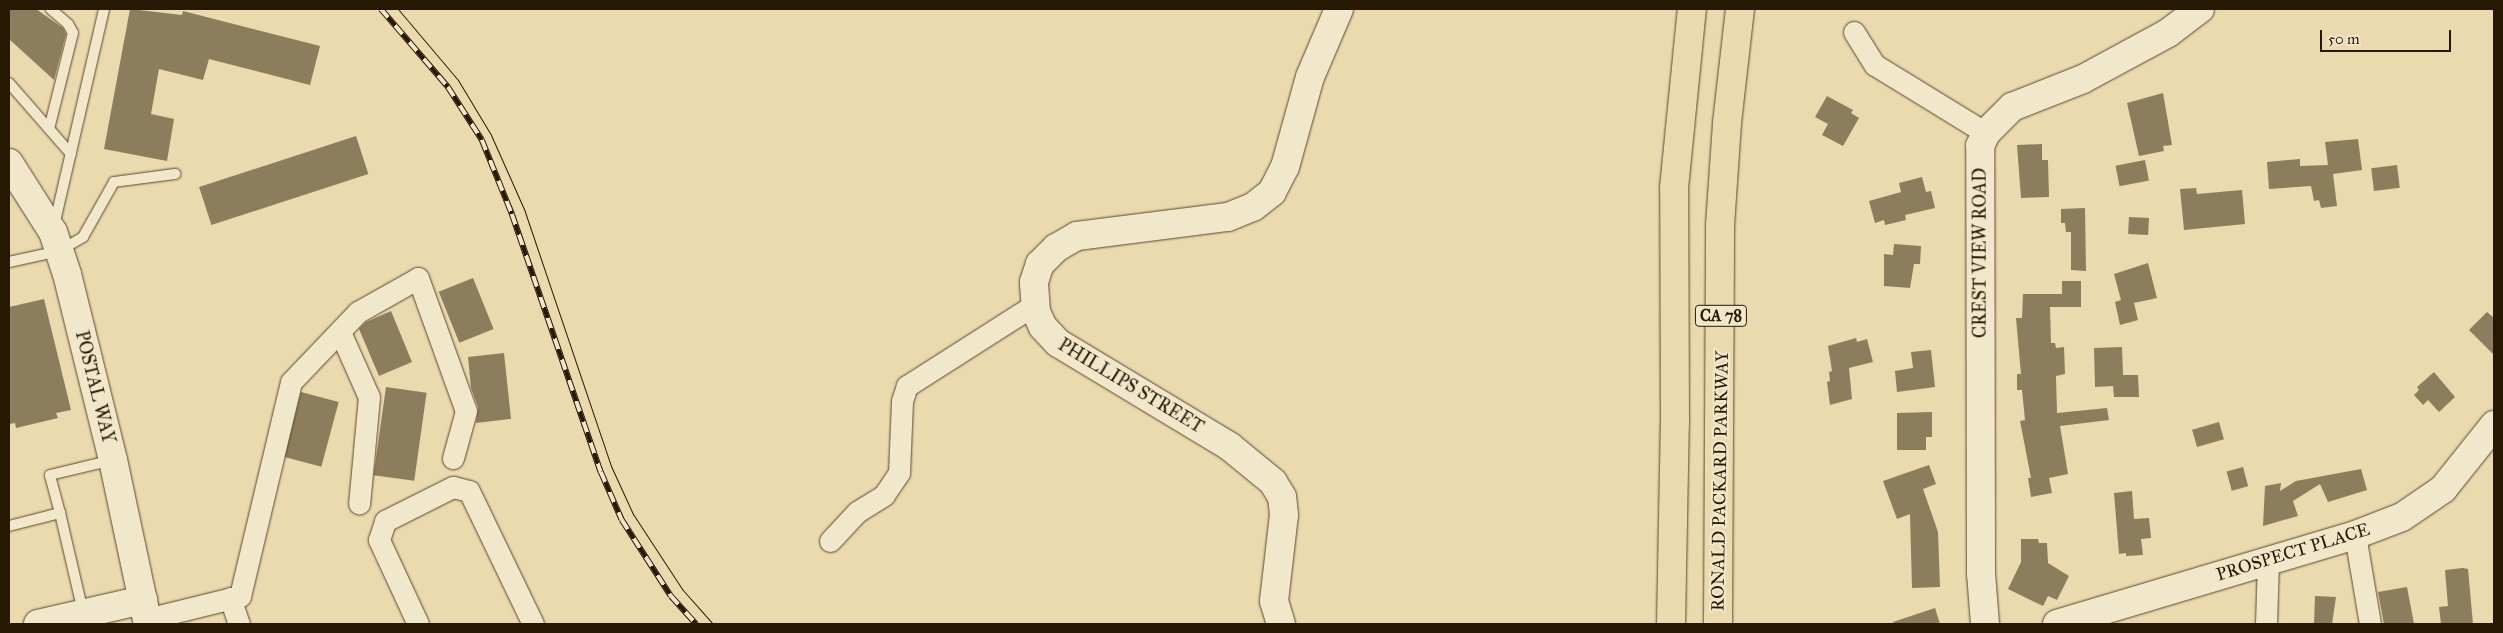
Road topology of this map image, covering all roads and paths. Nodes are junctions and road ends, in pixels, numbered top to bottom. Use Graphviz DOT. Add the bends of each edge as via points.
graph roads {
  1 [pos="51,9"];
  2 [pos="104,9"];
  3 [pos="1339,9"];
  4 [pos="1692,9"];
  5 [pos="1740,9"];
  6 [pos="2200,9"];
  7 [pos="1854,32"];
  8 [pos="9,83"];
  9 [pos="49,129"];
  10 [pos="1986,133"];
  11 [pos="71,154"];
  12 [pos="9,163"];
  13 [pos="175,174"];
  14 [pos="56,241"];
  15 [pos="9,262"];
  16 [pos="1034,304"];
  17 [pos="340,332"];
  18 [pos="2494,426"];
  19 [pos="454,458"];
  20 [pos="113,460"];
  21 [pos="359,504"];
  22 [pos="60,513"];
  23 [pos="9,526"];
  24 [pos="2355,535"];
  25 [pos="830,541"];
  26 [pos="2268,560"];
  27 [pos="230,598"];
  28 [pos="83,613"];
  29 [pos="146,614"];
  30 [pos="38,624"];
  31 [pos="239,624"];
  32 [pos="418,624"];
  33 [pos="533,624"];
  34 [pos="1281,624"];
  35 [pos="1671,624"];
  36 [pos="1718,624"];
  37 [pos="1985,624"];
  38 [pos="2057,624"];
  39 [pos="2266,624"];
  40 [pos="2370,624"];
  1 -- 9 [label="lane" via="73,33"];
  2 -- 11 [label="lane"];
  3 -- 16 [label="street, PHILLIPS STREET" via="1310,77 1285,167 1272,192 1253,207 1228,217 1077,236 1056,248 1040,264 1034,282"];
  4 -- 35 [label="highway, CA 78" via="1674,188 1675,423"];
  5 -- 36 [label="highway, RONALD PACKARD PARKWAY / CA 78" via="1720,226"];
  6 -- 10 [label="street, CREST VIEW ROAD" via="2168,33 2083,79 2012,106"];
  7 -- 10 [label="street" via="1875,65"];
  8 -- 9 [label="lane"];
  9 -- 11 [label="lane"];
  10 -- 37 [label="street, CREST VIEW ROAD" via="1980,146 1981,573"];
  11 -- 14 [label="lane"];
  12 -- 14 [label="street, POSTAL WAY"];
  13 -- 14 [label="lane" via="114,182 83,237"];
  14 -- 15 [label="lane"];
  14 -- 20 [label="street, POSTAL WAY"];
  16 -- 25 [label="street" via="907,386 902,401 899,473 884,494 857,512"];
  16 -- 34 [label="street, PHILLIPS STREET" via="1043,327 1058,343 1229,446 1273,482 1282,497 1284,515 1274,601"];
  17 -- 19 [label="street" via="358,312 418,278 466,411"];
  17 -- 21 [label="street" via="369,397"];
  17 -- 27 [label="street" via="291,382 240,596"];
  18 -- 24 [label="street, PROSPECT PLACE" via="2443,489 2402,517"];
  20 -- 22 [label="lane" via="50,475"];
  20 -- 29 [label="street, POSTAL WAY"];
  22 -- 23 [label="lane"];
  22 -- 28 [label="lane"];
  24 -- 26 [label="street, PROSPECT PLACE"];
  24 -- 40 [label="street"];
  26 -- 38 [label="street, PROSPECT PLACE"];
  26 -- 39 [label="street"];
  27 -- 29 [label="street"];
  27 -- 31 [label="street"];
  28 -- 29 [label="street"];
  28 -- 30 [label="street"];
  32 -- 33 [label="street" via="379,540 385,521 453,487 470,491"];
}
